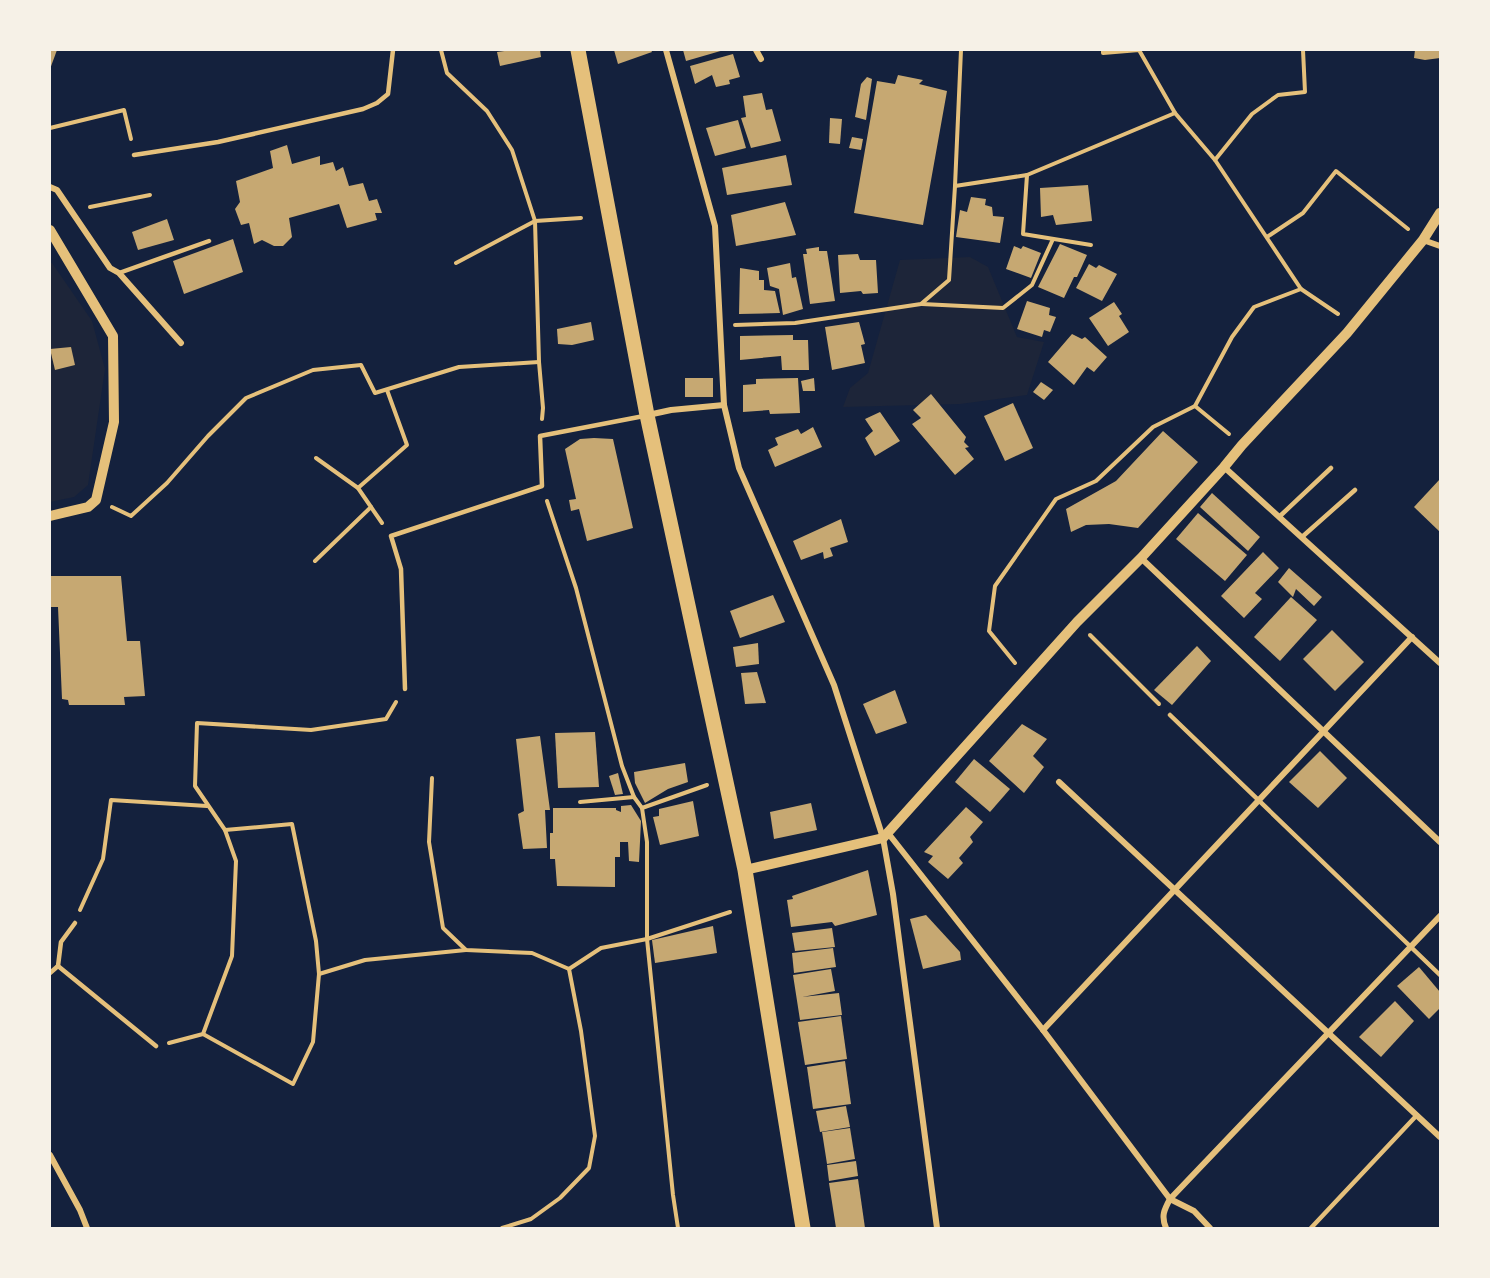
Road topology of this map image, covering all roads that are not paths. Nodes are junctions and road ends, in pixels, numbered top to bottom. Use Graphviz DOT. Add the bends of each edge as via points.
graph roads {
  1 [pos="393,50"];
  2 [pos="578,50"];
  3 [pos="666,50"];
  4 [pos="756,50"];
  5 [pos="760,59"];
  6 [pos="134,155"];
  7 [pos="50,187"];
  8 [pos="1440,213"];
  9 [pos="50,230"];
  10 [pos="1423,240"];
  11 [pos="209,241"];
  12 [pos="1440,246"];
  13 [pos="119,273"];
  14 [pos="181,343"];
  15 [pos="724,405"];
  16 [pos="647,415"];
  17 [pos="1224,467"];
  18 [pos="1331,468"];
  19 [pos="1355,490"];
  20 [pos="50,516"];
  21 [pos="1279,517"];
  22 [pos="1302,537"];
  23 [pos="1141,558"];
  24 [pos="1412,636"];
  25 [pos="1440,663"];
  26 [pos="405,689"];
  27 [pos="1170,715"];
  28 [pos="1323,731"];
  29 [pos="1059,782"];
  30 [pos="1258,800"];
  31 [pos="886,836"];
  32 [pos="1440,842"];
  33 [pos="745,870"];
  34 [pos="1175,890"];
  35 [pos="1440,916"];
  36 [pos="75,923"];
  37 [pos="1411,947"];
  38 [pos="58,966"];
  39 [pos="50,974"];
  40 [pos="1440,975"];
  41 [pos="1043,1030"];
  42 [pos="1329,1033"];
  43 [pos="156,1046"];
  44 [pos="1418,1115"];
  45 [pos="1440,1137"];
  46 [pos="50,1155"];
  47 [pos="1170,1199"];
  48 [pos="87,1228"];
  49 [pos="803,1228"];
  50 [pos="937,1228"];
  51 [pos="1166,1228"];
  52 [pos="1210,1228"];
  53 [pos="1311,1228"];
  1 -- 6 [label="lane" via="388,94 363,109 218,142"];
  2 -- 16 [label="main road"];
  3 -- 15 [label="street" via="716,226"];
  4 -- 5 [label="street"];
  7 -- 13 [label="street" via="57,190 110,268"];
  8 -- 10 [label="street"];
  9 -- 20 [label="street" via="113,336 114,422 96,500 88,507"];
  10 -- 12 [label="street"];
  10 -- 17 [label="street" via="1347,333"];
  11 -- 13 [label="lane"];
  13 -- 14 [label="street"];
  15 -- 16 [label="street"];
  15 -- 31 [label="street" via="739,468 834,685"];
  16 -- 26 [label="lane" via="540,436 542,486 392,536 401,569"];
  16 -- 33 [label="main road"];
  17 -- 21 [label="street"];
  17 -- 23 [label="street"];
  18 -- 21 [label="lane"];
  19 -- 22 [label="lane"];
  21 -- 22 [label="street"];
  22 -- 24 [label="street"];
  23 -- 28 [label="street"];
  23 -- 31 [label="street" via="1077,622"];
  24 -- 25 [label="street"];
  24 -- 28 [label="street"];
  27 -- 30 [label="lane"];
  28 -- 30 [label="street"];
  28 -- 32 [label="street"];
  29 -- 34 [label="street"];
  30 -- 34 [label="street"];
  30 -- 37 [label="lane"];
  31 -- 33 [label="street"];
  31 -- 41 [label="street"];
  31 -- 50 [label="street"];
  33 -- 49 [label="main road"];
  34 -- 41 [label="street"];
  34 -- 42 [label="street"];
  35 -- 37 [label="street"];
  36 -- 38 [label="lane" via="61,942"];
  37 -- 40 [label="lane"];
  37 -- 42 [label="street"];
  38 -- 39 [label="lane"];
  38 -- 43 [label="lane"];
  41 -- 47 [label="street"];
  42 -- 44 [label="street"];
  42 -- 47 [label="street"];
  44 -- 45 [label="street"];
  44 -- 53 [label="lane"];
  46 -- 48 [label="street"];
  47 -- 51 [label="street" via="1162,1213"];
  47 -- 52 [label="street" via="1194,1211"];
}
